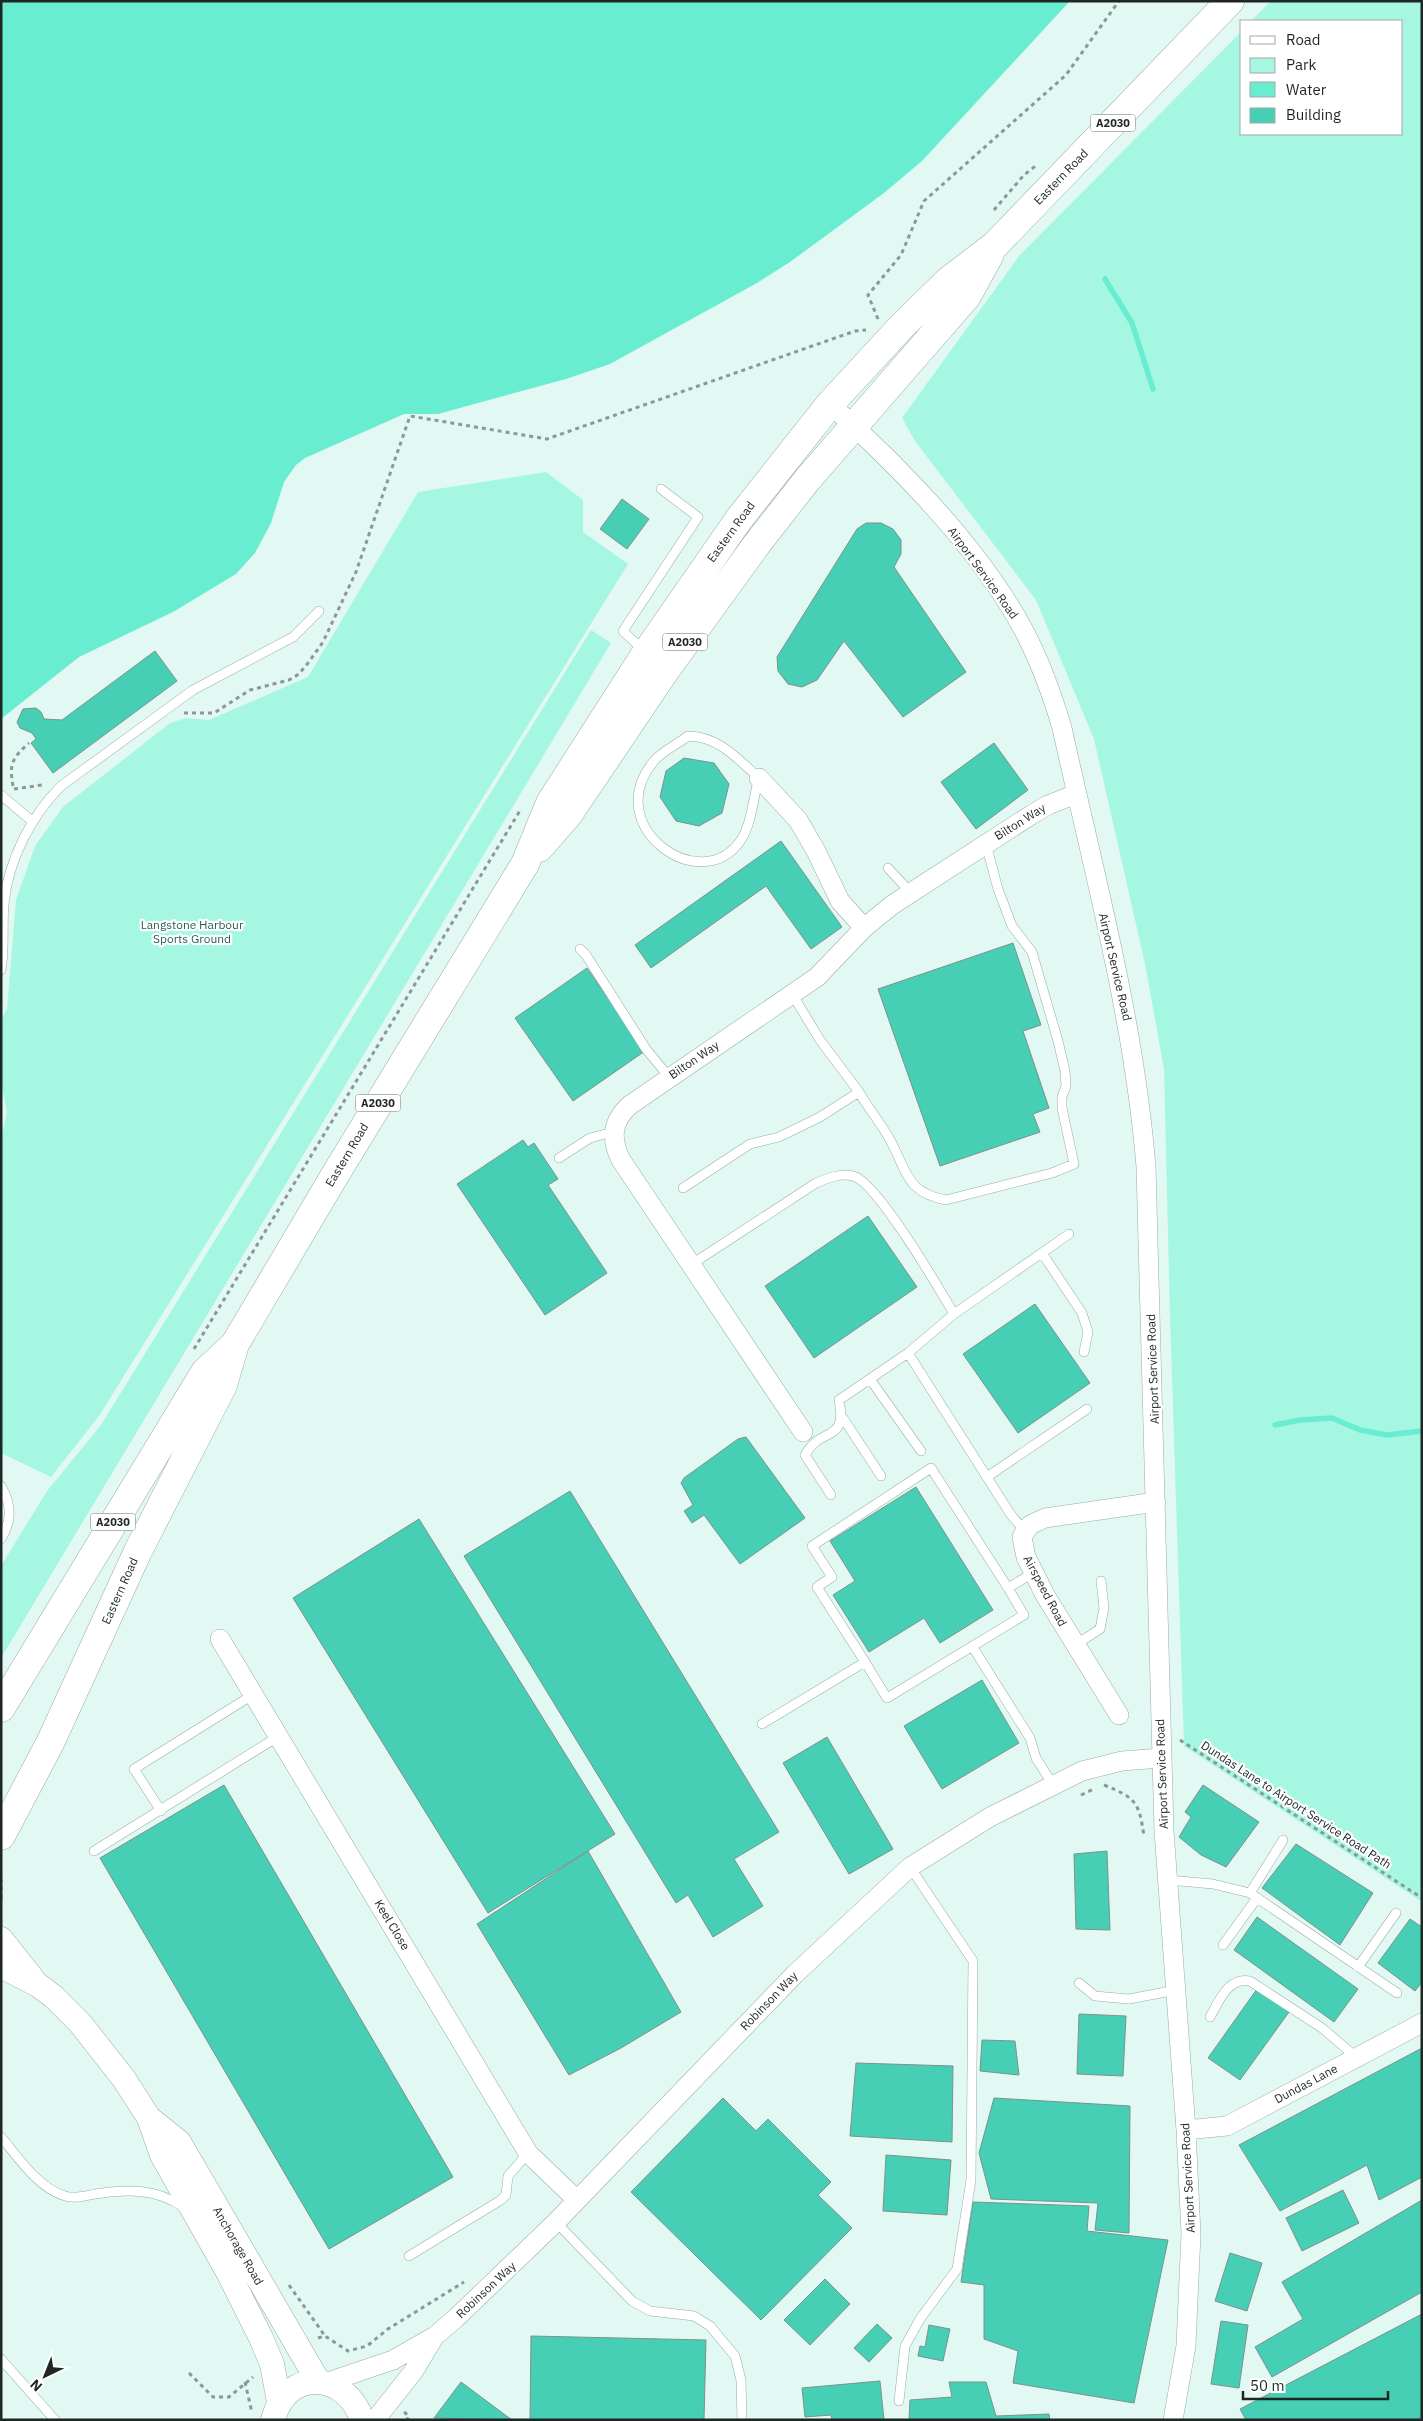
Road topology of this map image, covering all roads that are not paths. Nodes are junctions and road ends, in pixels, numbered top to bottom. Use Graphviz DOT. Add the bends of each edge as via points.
graph roads {
  1 [pos="1230,1"];
  2 [pos="995,245"];
  3 [pos="830,404"];
  4 [pos="854,425"];
  5 [pos="661,490"];
  6 [pos="319,611"];
  7 [pos="646,653"];
  8 [pos="759,778"];
  9 [pos="1076,794"];
  10 [pos="1,795"];
  11 [pos="33,822"];
  12 [pos="986,844"];
  13 [pos="525,864"];
  14 [pos="888,868"];
  15 [pos="911,893"];
  16 [pos="864,928"];
  17 [pos="580,949"];
  18 [pos="1,970"];
  19 [pos="792,994"];
  20 [pos="669,1077"];
  21 [pos="858,1092"];
  22 [pos="613,1132"];
  23 [pos="559,1158"];
  24 [pos="683,1188"];
  25 [pos="1068,1234"];
  26 [pos="1042,1253"];
  27 [pos="692,1264"];
  28 [pos="954,1314"];
  29 [pos="235,1344"];
  30 [pos="1084,1352"];
  31 [pos="908,1353"];
  32 [pos="870,1379"];
  33 [pos="1087,1409"];
  34 [pos="843,1418"];
  35 [pos="803,1432"];
  36 [pos="921,1451"];
  37 [pos="881,1476"];
  38 [pos="987,1477"];
  39 [pos="1,1486"];
  40 [pos="831,1495"];
  41 [pos="1156,1502"];
  42 [pos="1025,1530"];
  43 [pos="1,1539"];
  44 [pos="1033,1572"];
  45 [pos="1101,1581"];
  46 [pos="1008,1588"];
  47 [pos="220,1639"];
  48 [pos="1075,1645"];
  49 [pos="972,1646"];
  50 [pos="865,1662"];
  51 [pos="254,1694"];
  52 [pos="1,1708"];
  53 [pos="1119,1715"];
  54 [pos="762,1724"];
  55 [pos="279,1736"];
  56 [pos="1162,1758"];
  57 [pos="1053,1785"];
  58 [pos="162,1811"];
  59 [pos="1,1836"];
  60 [pos="1283,1840"];
  61 [pos="94,1851"];
  62 [pos="910,1867"];
  63 [pos="1168,1880"];
  64 [pos="1253,1895"];
  65 [pos="1396,1913"];
  66 [pos="1,1939"];
  67 [pos="1222,1945"];
  68 [pos="1,1966"];
  69 [pos="1358,1966"];
  70 [pos="1,1978"];
  71 [pos="1079,1983"];
  72 [pos="38,1985"];
  73 [pos="1176,1990"];
  74 [pos="1397,1993"];
  75 [pos="1210,2017"];
  76 [pos="1422,2023"];
  77 [pos="1356,2057"];
  78 [pos="149,2118"];
  79 [pos="1186,2130"];
  80 [pos="1,2137"];
  81 [pos="528,2154"];
  82 [pos="577,2200"];
  83 [pos="199,2219"];
  84 [pos="556,2222"];
  85 [pos="409,2256"];
  86 [pos="435,2336"];
  87 [pos="1,2359"];
  88 [pos="323,2382"];
  89 [pos="899,2401"];
  90 [pos="276,2411"];
  91 [pos="55,2420"];
  92 [pos="362,2420"];
  93 [pos="375,2420"];
  94 [pos="742,2420"];
  95 [pos="1173,2420"];
  1 -- 2 [label="main road, Eastern Road / A2030"];
  2 -- 3 [label="main road, Eastern Road / A2030" via="948,281"];
  2 -- 4 [label="main road, Eastern Road / A2030" via="967,296"];
  3 -- 4 [label="street, Airport Service Road"];
  3 -- 7 [label="main road, Eastern Road / A2030" via="739,519"];
  4 -- 9 [label="street, Airport Service Road" via="958,536 1022,628 1051,692"];
  4 -- 13 [label="main road, Eastern Road / A2030" via="752,551 665,671 568,815"];
  5 -- 7 [label="lane" via="698,517 623,631"];
  6 -- 11 [label="lane" via="293,637 193,690 61,786"];
  7 -- 13 [label="main road, Eastern Road / A2030" via="550,803"];
  8 -- 8 [label="lane" via="741,840 720,857 685,860 668,853 654,841 639,812 642,779 655,759 688,736 702,736 718,742"];
  8 -- 16 [label="street" via="798,820 840,901"];
  9 -- 12 [label="street, Bilton Way" via="1048,805"];
  9 -- 41 [label="street, Airport Service Road" via="1123,1000 1138,1083 1146,1167"];
  10 -- 11 [label="lane"];
  11 -- 18 [label="lane" via="14,860 7,884"];
  12 -- 15 [label="street, Bilton Way"];
  12 -- 21 [label="lane" via="1012,926 1032,952 1058,1041 1066,1086 1062,1108 1074,1164 1052,1173 946,1200 933,1198 907,1179 894,1146"];
  13 -- 29 [label="main road, Eastern Road / A2030"];
  14 -- 15 [label="lane"];
  15 -- 16 [label="street, Bilton Way"];
  16 -- 19 [label="street, Bilton Way" via="827,967"];
  17 -- 20 [label="lane" via="646,1049"];
  19 -- 20 [label="street, Bilton Way"];
  19 -- 21 [label="lane"];
  20 -- 22 [label="street, Bilton Way" via="620,1114"];
  21 -- 24 [label="lane" via="779,1138 750,1144"];
  22 -- 23 [label="lane" via="590,1138"];
  22 -- 27 [label="street" via="614,1146 621,1160"];
  25 -- 26 [label="lane"];
  26 -- 28 [label="lane"];
  26 -- 30 [label="lane" via="1082,1313 1088,1332"];
  27 -- 28 [label="lane" via="816,1183 833,1176 854,1176 873,1190 937,1283"];
  27 -- 35 [label="street"];
  28 -- 31 [label="lane"];
  29 -- 52 [label="main road, Eastern Road / A2030" via="205,1372"];
  29 -- 59 [label="main road, Eastern Road / A2030" via="223,1384 138,1551 51,1741"];
  31 -- 32 [label="lane"];
  31 -- 38 [label="lane"];
  32 -- 34 [label="lane" via="839,1400"];
  32 -- 36 [label="lane"];
  33 -- 38 [label="lane"];
  34 -- 37 [label="lane"];
  34 -- 40 [label="lane" via="839,1426 808,1447 804,1455"];
  38 -- 42 [label="lane" via="1011,1515"];
  39 -- 43 [label="lane" via="10,1510 9,1524"];
  41 -- 42 [label="street" via="1046,1518"];
  41 -- 56 [label="street, Airport Service Road"];
  42 -- 44 [label="street, Airspeed Road" via="1023,1547"];
  44 -- 46 [label="lane"];
  44 -- 48 [label="street, Airspeed Road"];
  45 -- 48 [label="lane" via="1104,1608 1100,1628"];
  46 -- 49 [label="lane" via="1024,1615"];
  46 -- 50 [label="lane" via="931,1468 812,1546 832,1577 817,1587"];
  47 -- 51 [label="street, Keel Close"];
  48 -- 53 [label="street, Airspeed Road"];
  49 -- 50 [label="lane" via="887,1698"];
  49 -- 57 [label="lane" via="1030,1738 1036,1758"];
  50 -- 54 [label="lane"];
  51 -- 55 [label="street, Keel Close"];
  51 -- 58 [label="lane" via="134,1769"];
  55 -- 58 [label="lane"];
  55 -- 81 [label="street, Keel Close"];
  56 -- 57 [label="street, Robinson Way" via="1100,1766"];
  56 -- 63 [label="street, Airport Service Road"];
  57 -- 62 [label="street, Robinson Way" via="990,1817"];
  58 -- 61 [label="lane"];
  60 -- 64 [label="lane"];
  62 -- 82 [label="street, Robinson Way" via="795,1974"];
  62 -- 89 [label="lane" via="973,1961 971,2180 957,2269 920,2319 905,2346"];
  63 -- 64 [label="lane" via="1213,1884"];
  63 -- 73 [label="street, Airport Service Road"];
  64 -- 67 [label="lane"];
  64 -- 69 [label="lane"];
  65 -- 69 [label="lane"];
  66 -- 72 [label="street"];
  68 -- 72 [label="street"];
  69 -- 74 [label="lane"];
  70 -- 72 [label="street"];
  71 -- 73 [label="lane" via="1095,1996 1130,1999"];
  72 -- 78 [label="street, Anchorage Road" via="54,1996 80,2023 124,2079"];
  73 -- 79 [label="street, Airport Service Road"];
  75 -- 77 [label="lane" via="1225,1990 1242,1979 1250,1980 1322,2028"];
  76 -- 77 [label="street, Dundas Lane"];
  77 -- 79 [label="street, Dundas Lane" via="1227,2126"];
  78 -- 83 [label="street, Anchorage Road" via="162,2155"];
  78 -- 88 [label="street, Anchorage Road" via="179,2142"];
  79 -- 95 [label="street, Airport Service Road" via="1191,2234 1186,2346"];
  80 -- 83 [label="lane" via="42,2183 60,2194 80,2197 124,2190 159,2193"];
  81 -- 82 [label="street, Keel Close"];
  81 -- 85 [label="lane" via="508,2176 506,2194 501,2200"];
  82 -- 84 [label="street, Robinson Way"];
  83 -- 90 [label="street, Anchorage Road" via="272,2364"];
  84 -- 86 [label="street, Robinson Way" via="496,2282"];
  84 -- 94 [label="lane" via="632,2301 650,2311 694,2316 710,2326 735,2356 741,2380"];
  86 -- 88 [label="street, Robinson Way" via="393,2360"];
  86 -- 93 [label="street, Robinson Way" via="413,2372"];
  87 -- 91 [label="lane"];
  88 -- 90 [label="street" via="298,2385 290,2390"];
  88 -- 92 [label="street" via="354,2403"];
}
